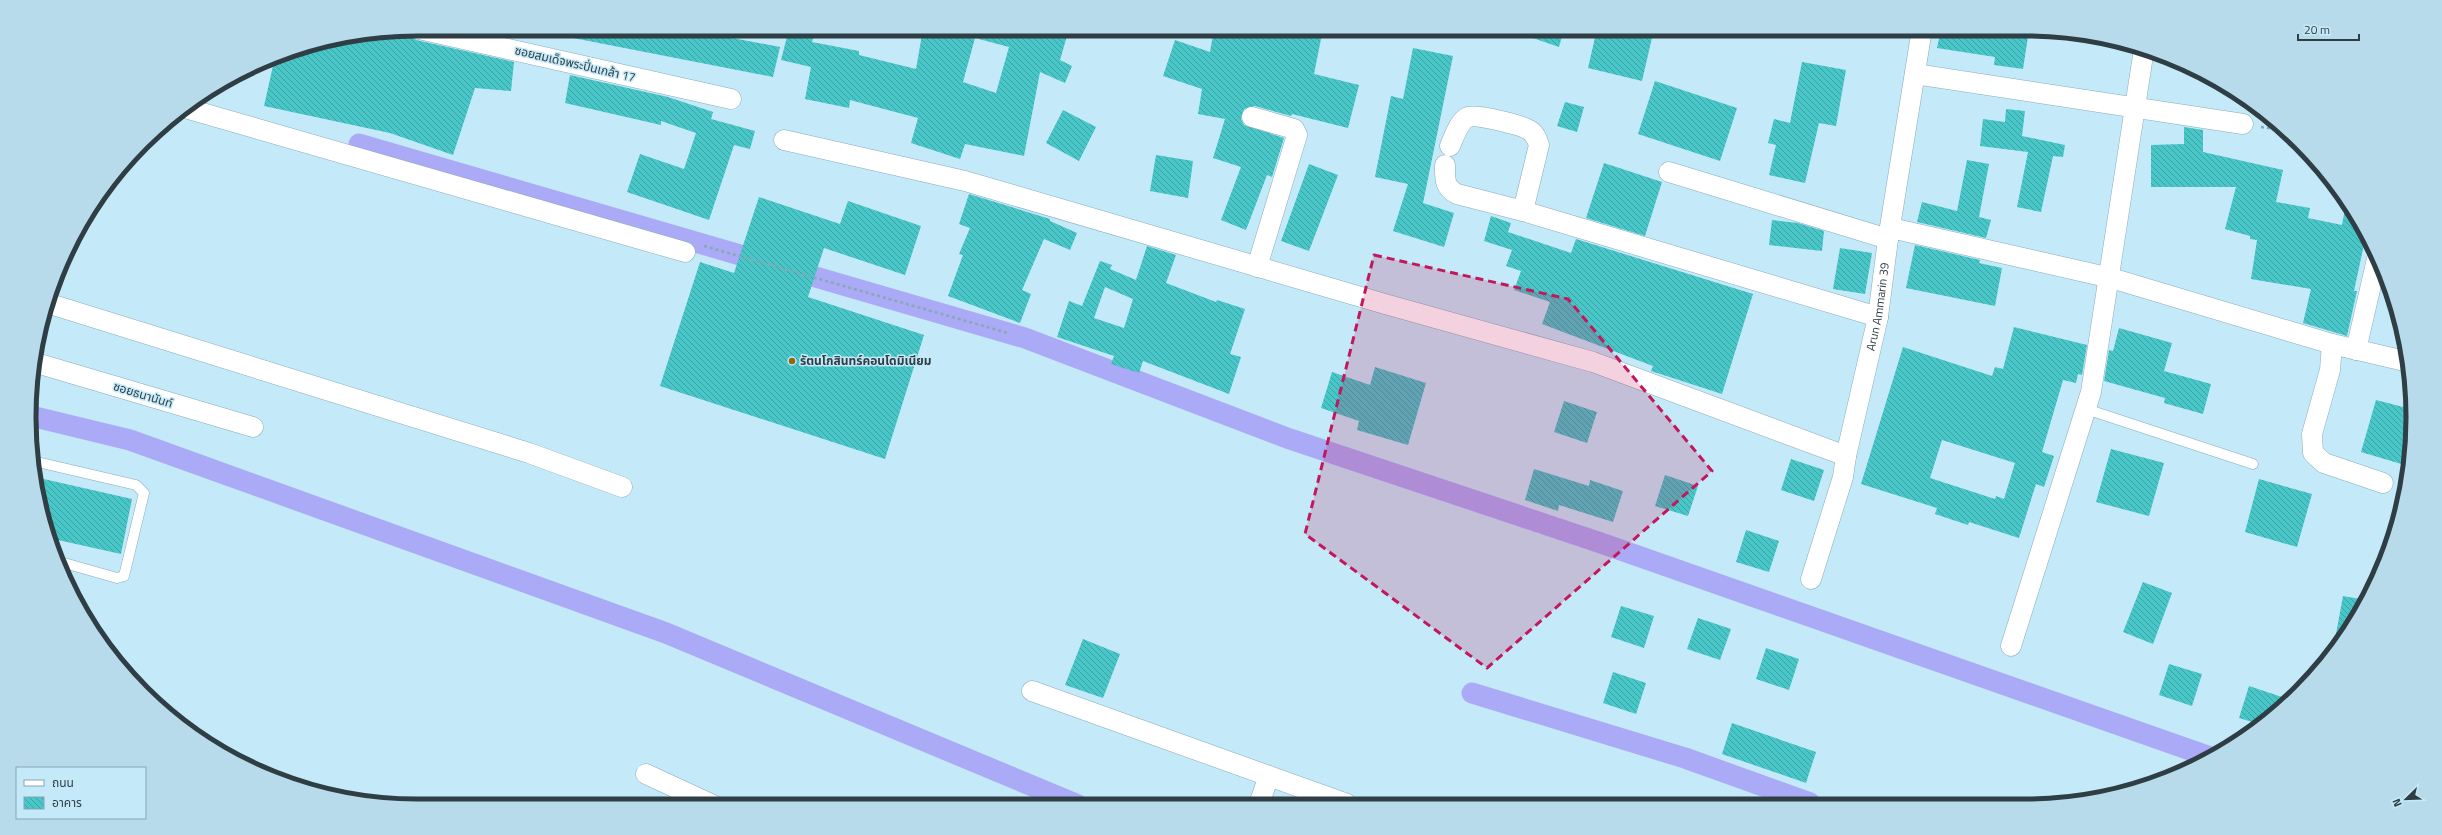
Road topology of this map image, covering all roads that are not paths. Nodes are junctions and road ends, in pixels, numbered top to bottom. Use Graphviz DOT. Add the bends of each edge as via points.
graph roads {
  1 [pos="450,36"];
  2 [pos="1921,36"];
  3 [pos="2143,55"];
  4 [pos="1915,74"];
  5 [pos="731,100"];
  6 [pos="2134,108"];
  7 [pos="192,110"];
  8 [pos="1252,117"];
  9 [pos="2243,124"];
  10 [pos="784,140"];
  11 [pos="1450,146"];
  12 [pos="1445,165"];
  13 [pos="1669,172"];
  14 [pos="1523,211"];
  15 [pos="1889,234"];
  16 [pos="685,252"];
  17 [pos="1257,267"];
  18 [pos="2375,267"];
  19 [pos="2111,278"];
  20 [pos="53,305"];
  21 [pos="1878,317"];
  22 [pos="2332,344"];
  23 [pos="2356,350"];
  24 [pos="2402,361"];
  25 [pos="40,364"];
  26 [pos="2086,410"];
  27 [pos="253,428"];
  28 [pos="1846,456"];
  29 [pos="39,462"];
  30 [pos="2253,464"];
  31 [pos="2383,483"];
  32 [pos="622,487"];
  33 [pos="65,563"];
  34 [pos="1811,579"];
  35 [pos="2011,646"];
  36 [pos="1032,691"];
  37 [pos="646,774"];
  38 [pos="1269,776"];
  39 [pos="700,799"];
  40 [pos="1260,799"];
  41 [pos="1333,799"];
  1 -- 5 [label="street, ซอยสมเด็จพระปิ่นเกล้า 17"];
  2 -- 4 [label="street, Arun Ammarin 39"];
  3 -- 6 [label="street"];
  4 -- 6 [label="street"];
  4 -- 15 [label="street, Arun Ammarin 39"];
  6 -- 9 [label="street"];
  6 -- 19 [label="street"];
  7 -- 16 [label="street"];
  8 -- 17 [label="street" via="1294,128 1297,135"];
  10 -- 17 [label="street" via="965,181"];
  11 -- 14 [label="street" via="1461,124 1468,117 1480,116 1529,130 1539,145"];
  12 -- 14 [label="street" via="1445,182 1449,190"];
  13 -- 15 [label="street"];
  14 -- 21 [label="street"];
  15 -- 19 [label="street"];
  15 -- 21 [label="street, Arun Ammarin 39"];
  17 -- 28 [label="street" via="1593,362"];
  18 -- 23 [label="street"];
  19 -- 22 [label="street"];
  19 -- 26 [label="street" via="2092,392"];
  20 -- 32 [label="street" via="529,453"];
  21 -- 28 [label="street, Arun Ammarin 39"];
  22 -- 23 [label="street"];
  22 -- 31 [label="street" via="2330,370 2312,434 2312,454 2324,463"];
  23 -- 24 [label="street"];
  25 -- 27 [label="street, ซอยธนานันท์"];
  26 -- 30 [label="lane"];
  26 -- 35 [label="street"];
  28 -- 34 [label="street, Arun Ammarin 39" via="1843,477"];
  29 -- 33 [label="lane" via="136,485 144,493 124,576 117,578"];
  36 -- 38 [label="street"];
  37 -- 39 [label="street"];
  38 -- 40 [label="street"];
  38 -- 41 [label="street"];
}
